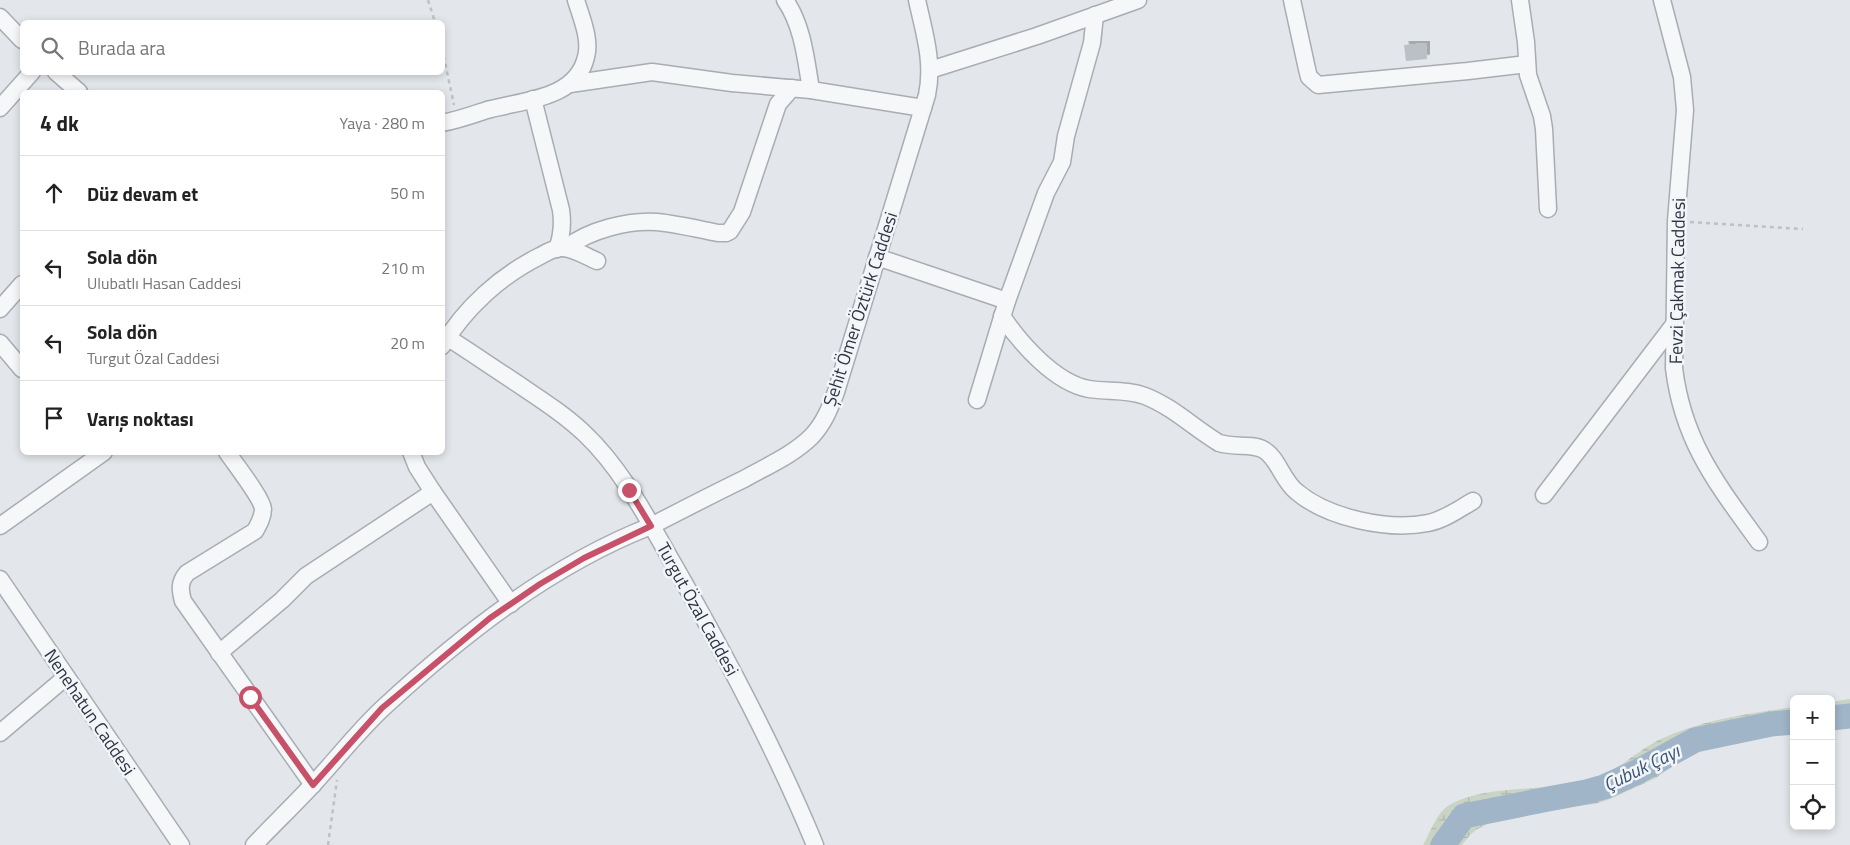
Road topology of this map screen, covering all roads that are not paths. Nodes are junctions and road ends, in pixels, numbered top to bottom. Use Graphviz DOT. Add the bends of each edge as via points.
graph roads {
  1 [pos="576,0"];
  2 [pos="785,0"];
  3 [pos="917,0"];
  4 [pos="1138,0"];
  5 [pos="1292,0"];
  6 [pos="1520,0"];
  7 [pos="1662,0"];
  8 [pos="1095,15"];
  9 [pos="0,17"];
  10 [pos="20,38"];
  11 [pos="1527,64"];
  12 [pos="930,70"];
  13 [pos="29,75"];
  14 [pos="59,75"];
  15 [pos="570,84"];
  16 [pos="792,88"];
  17 [pos="77,90"];
  18 [pos="811,90"];
  19 [pos="533,99"];
  20 [pos="0,108"];
  21 [pos="923,108"];
  22 [pos="445,122"];
  23 [pos="1548,209"];
  24 [pos="561,248"];
  25 [pos="877,257"];
  26 [pos="597,261"];
  27 [pos="20,286"];
  28 [pos="0,309"];
  29 [pos="1004,309"];
  30 [pos="1675,323"];
  31 [pos="445,338"];
  32 [pos="445,340"];
  33 [pos="0,343"];
  34 [pos="20,368"];
  35 [pos="977,400"];
  36 [pos="95,455"];
  37 [pos="229,455"];
  38 [pos="412,455"];
  39 [pos="433,492"];
  40 [pos="1544,495"];
  41 [pos="1473,501"];
  42 [pos="0,526"];
  43 [pos="651,526"];
  44 [pos="1759,542"];
  45 [pos="0,580"];
  46 [pos="511,604"];
  47 [pos="219,653"];
  48 [pos="66,677"];
  49 [pos="0,733"];
  50 [pos="313,785"];
  51 [pos="181,845"];
  52 [pos="254,845"];
  53 [pos="815,845"];
  1 -- 15 [label="street" via="587,46 580,71"];
  2 -- 18 [label="street" via="801,37"];
  3 -- 12 [label="street, Şehit Ömer Öztürk Caddesi"];
  4 -- 8 [label="street"];
  5 -- 11 [label="street" via="1306,69 1318,85"];
  6 -- 11 [label="street"];
  7 -- 30 [label="street, Fevzi Çakmak Caddesi" via="1682,77 1684,110 1676,221"];
  8 -- 12 [label="street"];
  8 -- 29 [label="street" via="1092,44 1066,136 1062,162 1046,193"];
  9 -- 10 [label="street"];
  11 -- 23 [label="street" via="1544,129"];
  12 -- 21 [label="street, Şehit Ömer Öztürk Caddesi"];
  13 -- 20 [label="street"];
  14 -- 17 [label="street"];
  15 -- 16 [label="street" via="652,72"];
  15 -- 19 [label="street" via="558,92"];
  16 -- 18 [label="street"];
  16 -- 24 [label="street" via="778,104 742,212 730,231 718,233 657,222 641,223 596,232"];
  18 -- 21 [label="street"];
  19 -- 22 [label="street"];
  19 -- 24 [label="street" via="561,210"];
  21 -- 25 [label="street, Şehit Ömer Öztürk Caddesi"];
  24 -- 26 [label="street"];
  24 -- 31 [label="street" via="520,267 490,290"];
  25 -- 29 [label="street"];
  25 -- 43 [label="street, Şehit Ömer Öztürk Caddesi" via="832,401 820,426 777,462"];
  27 -- 28 [label="street"];
  29 -- 35 [label="street"];
  29 -- 41 [label="street" via="1024,346 1070,382 1086,388 1143,395 1171,409 1220,443 1262,448 1269,453 1286,482 1326,510 1363,520 1412,525 1430,523"];
  30 -- 40 [label="street"];
  30 -- 44 [label="street, Fevzi Çakmak Caddesi" via="1674,368 1686,425 1701,458"];
  32 -- 43 [label="street, Turgut Özal Caddesi" via="541,399 586,435 609,462"];
  33 -- 34 [label="street"];
  36 -- 42 [label="street"];
  37 -- 47 [label="street" via="261,503 260,523 255,531 187,573 182,578 180,592"];
  38 -- 39 [label="street"];
  39 -- 46 [label="street"];
  39 -- 47 [label="street" via="306,576"];
  43 -- 46 [label="street, Şehit Ömer Öztürk Caddesi" via="584,558"];
  43 -- 53 [label="street, Turgut Özal Caddesi" via="768,740"];
  45 -- 48 [label="street, Nenehatun Caddesi"];
  46 -- 50 [label="street, Şehit Ömer Öztürk Caddesi" via="469,635 376,715"];
  47 -- 50 [label="street"];
  48 -- 49 [label="street"];
  48 -- 51 [label="street, Nenehatun Caddesi"];
  50 -- 52 [label="street, Şehit Ömer Öztürk Caddesi"];
}
